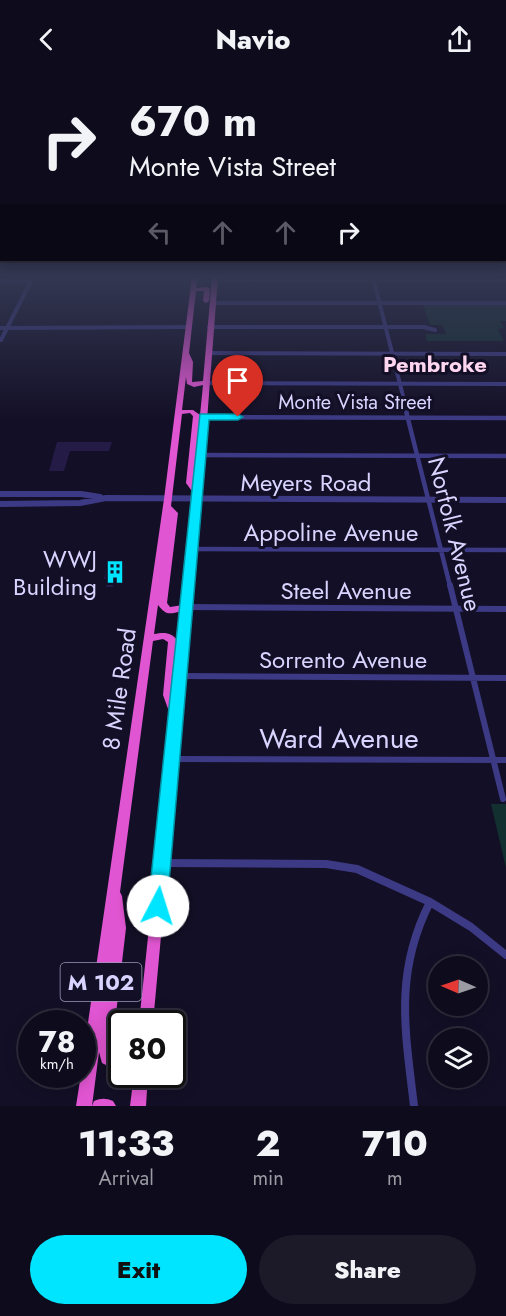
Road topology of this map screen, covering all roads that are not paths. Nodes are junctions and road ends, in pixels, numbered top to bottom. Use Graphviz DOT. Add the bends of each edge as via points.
graph roads {
  1 [pos="9,325"];
  2 [pos="188,327"];
  3 [pos="209,327"];
  4 [pos="386,327"];
  5 [pos="0,328"];
  6 [pos="8,328"];
  7 [pos="435,330"];
  8 [pos="1,340"];
  9 [pos="185,352"];
  10 [pos="207,353"];
  11 [pos="392,354"];
  12 [pos="506,354"];
  13 [pos="206,383"];
  14 [pos="399,384"];
  15 [pos="506,384"];
  16 [pos="179,412"];
  17 [pos="204,417"];
  18 [pos="408,417"];
  19 [pos="506,418"];
  20 [pos="201,455"];
  21 [pos="417,455"];
  22 [pos="506,456"];
  23 [pos="0,494"];
  24 [pos="197,496"];
  25 [pos="106,498"];
  26 [pos="428,500"];
  27 [pos="506,500"];
  28 [pos="167,503"];
  29 [pos="0,504"];
  30 [pos="192,549"];
  31 [pos="441,550"];
  32 [pos="506,550"];
  33 [pos="186,607"];
  34 [pos="455,608"];
  35 [pos="506,609"];
  36 [pos="148,639"];
  37 [pos="180,676"];
  38 [pos="472,677"];
  39 [pos="506,678"];
  40 [pos="176,718"];
  41 [pos="172,759"];
  42 [pos="493,760"];
  43 [pos="506,760"];
  44 [pos="503,799"];
  45 [pos="162,863"];
  46 [pos="114,885"];
  47 [pos="430,902"];
  48 [pos="506,956"];
  49 [pos="110,1010"];
  50 [pos="147,1010"];
  51 [pos="108,1024"];
  52 [pos="108,1059"];
  53 [pos="140,1088"];
  54 [pos="84,1106"];
  55 [pos="99,1106"];
  56 [pos="108,1106"];
  57 [pos="138,1106"];
  58 [pos="414,1106"];
  1 -- 6 [label="street"];
  2 -- 6 [label="street"];
  2 -- 9 [label="highway, 8 Mile Road / M 102"];
  3 -- 4 [label="street"];
  3 -- 10 [label="highway, M 102"];
  4 -- 7 [label="street"];
  4 -- 11 [label="street, Norfolk Avenue"];
  5 -- 6 [label="street"];
  6 -- 8 [label="street"];
  9 -- 13 [label="highway" via="190,362 189,384"];
  9 -- 16 [label="highway, 8 Mile Road / M 102"];
  10 -- 11 [label="street"];
  10 -- 13 [label="highway, M 102"];
  11 -- 12 [label="street"];
  11 -- 14 [label="street, Norfolk Avenue"];
  13 -- 14 [label="street"];
  13 -- 17 [label="highway, M 102"];
  14 -- 15 [label="street"];
  14 -- 18 [label="street, Norfolk Avenue"];
  16 -- 24 [label="highway" via="197,415 190,483"];
  16 -- 28 [label="highway, 8 Mile Road / M 102"];
  17 -- 18 [label="street, Monte Vista Street"];
  17 -- 20 [label="highway, M 102"];
  18 -- 19 [label="street, Monte Vista Street"];
  18 -- 21 [label="street, Norfolk Avenue"];
  20 -- 21 [label="street"];
  20 -- 24 [label="highway, M 102"];
  21 -- 22 [label="street"];
  21 -- 26 [label="street, Norfolk Avenue"];
  23 -- 25 [label="street, Meyers Road" via="81,494"];
  24 -- 26 [label="street, Meyers Road"];
  24 -- 28 [label="street, Meyers Road"];
  24 -- 30 [label="highway, M 102"];
  25 -- 28 [label="street, Meyers Road"];
  25 -- 29 [label="street, Meyers Road" via="80,503"];
  26 -- 27 [label="street, Meyers Road"];
  26 -- 31 [label="street, Norfolk Avenue"];
  28 -- 33 [label="highway" via="174,513 162,604 168,611"];
  28 -- 36 [label="highway, 8 Mile Road / M 102"];
  30 -- 31 [label="street, Appoline Avenue"];
  30 -- 33 [label="highway, M 102"];
  31 -- 32 [label="street, Appoline Avenue"];
  31 -- 34 [label="street, Norfolk Avenue"];
  33 -- 34 [label="street, Steel Avenue"];
  33 -- 37 [label="highway, M 102"];
  34 -- 35 [label="street, Steel Avenue"];
  34 -- 38 [label="street, Norfolk Avenue"];
  36 -- 40 [label="highway" via="165,635 173,641 168,695"];
  36 -- 46 [label="highway, 8 Mile Road / M 102"];
  37 -- 38 [label="street, Sorrento Avenue"];
  37 -- 40 [label="highway, M 102"];
  38 -- 39 [label="street, Sorrento Avenue"];
  38 -- 42 [label="street, Norfolk Avenue"];
  40 -- 41 [label="highway, M 102"];
  41 -- 42 [label="street, Ward Avenue"];
  41 -- 45 [label="highway, M 102"];
  42 -- 43 [label="street, Ward Avenue"];
  42 -- 44 [label="street, Norfolk Avenue"];
  45 -- 47 [label="street" via="340,865"];
  45 -- 50 [label="highway, M 102"];
  46 -- 49 [label="highway" via="120,928"];
  46 -- 54 [label="highway, 8 Mile Road / M 102"];
  47 -- 48 [label="street" via="471,927"];
  47 -- 58 [label="street" via="417,926 405,970 404,1021"];
  51 -- 52 [label="highway"];
  53 -- 57 [label="highway"];
  55 -- 56 [label="highway"];
}
